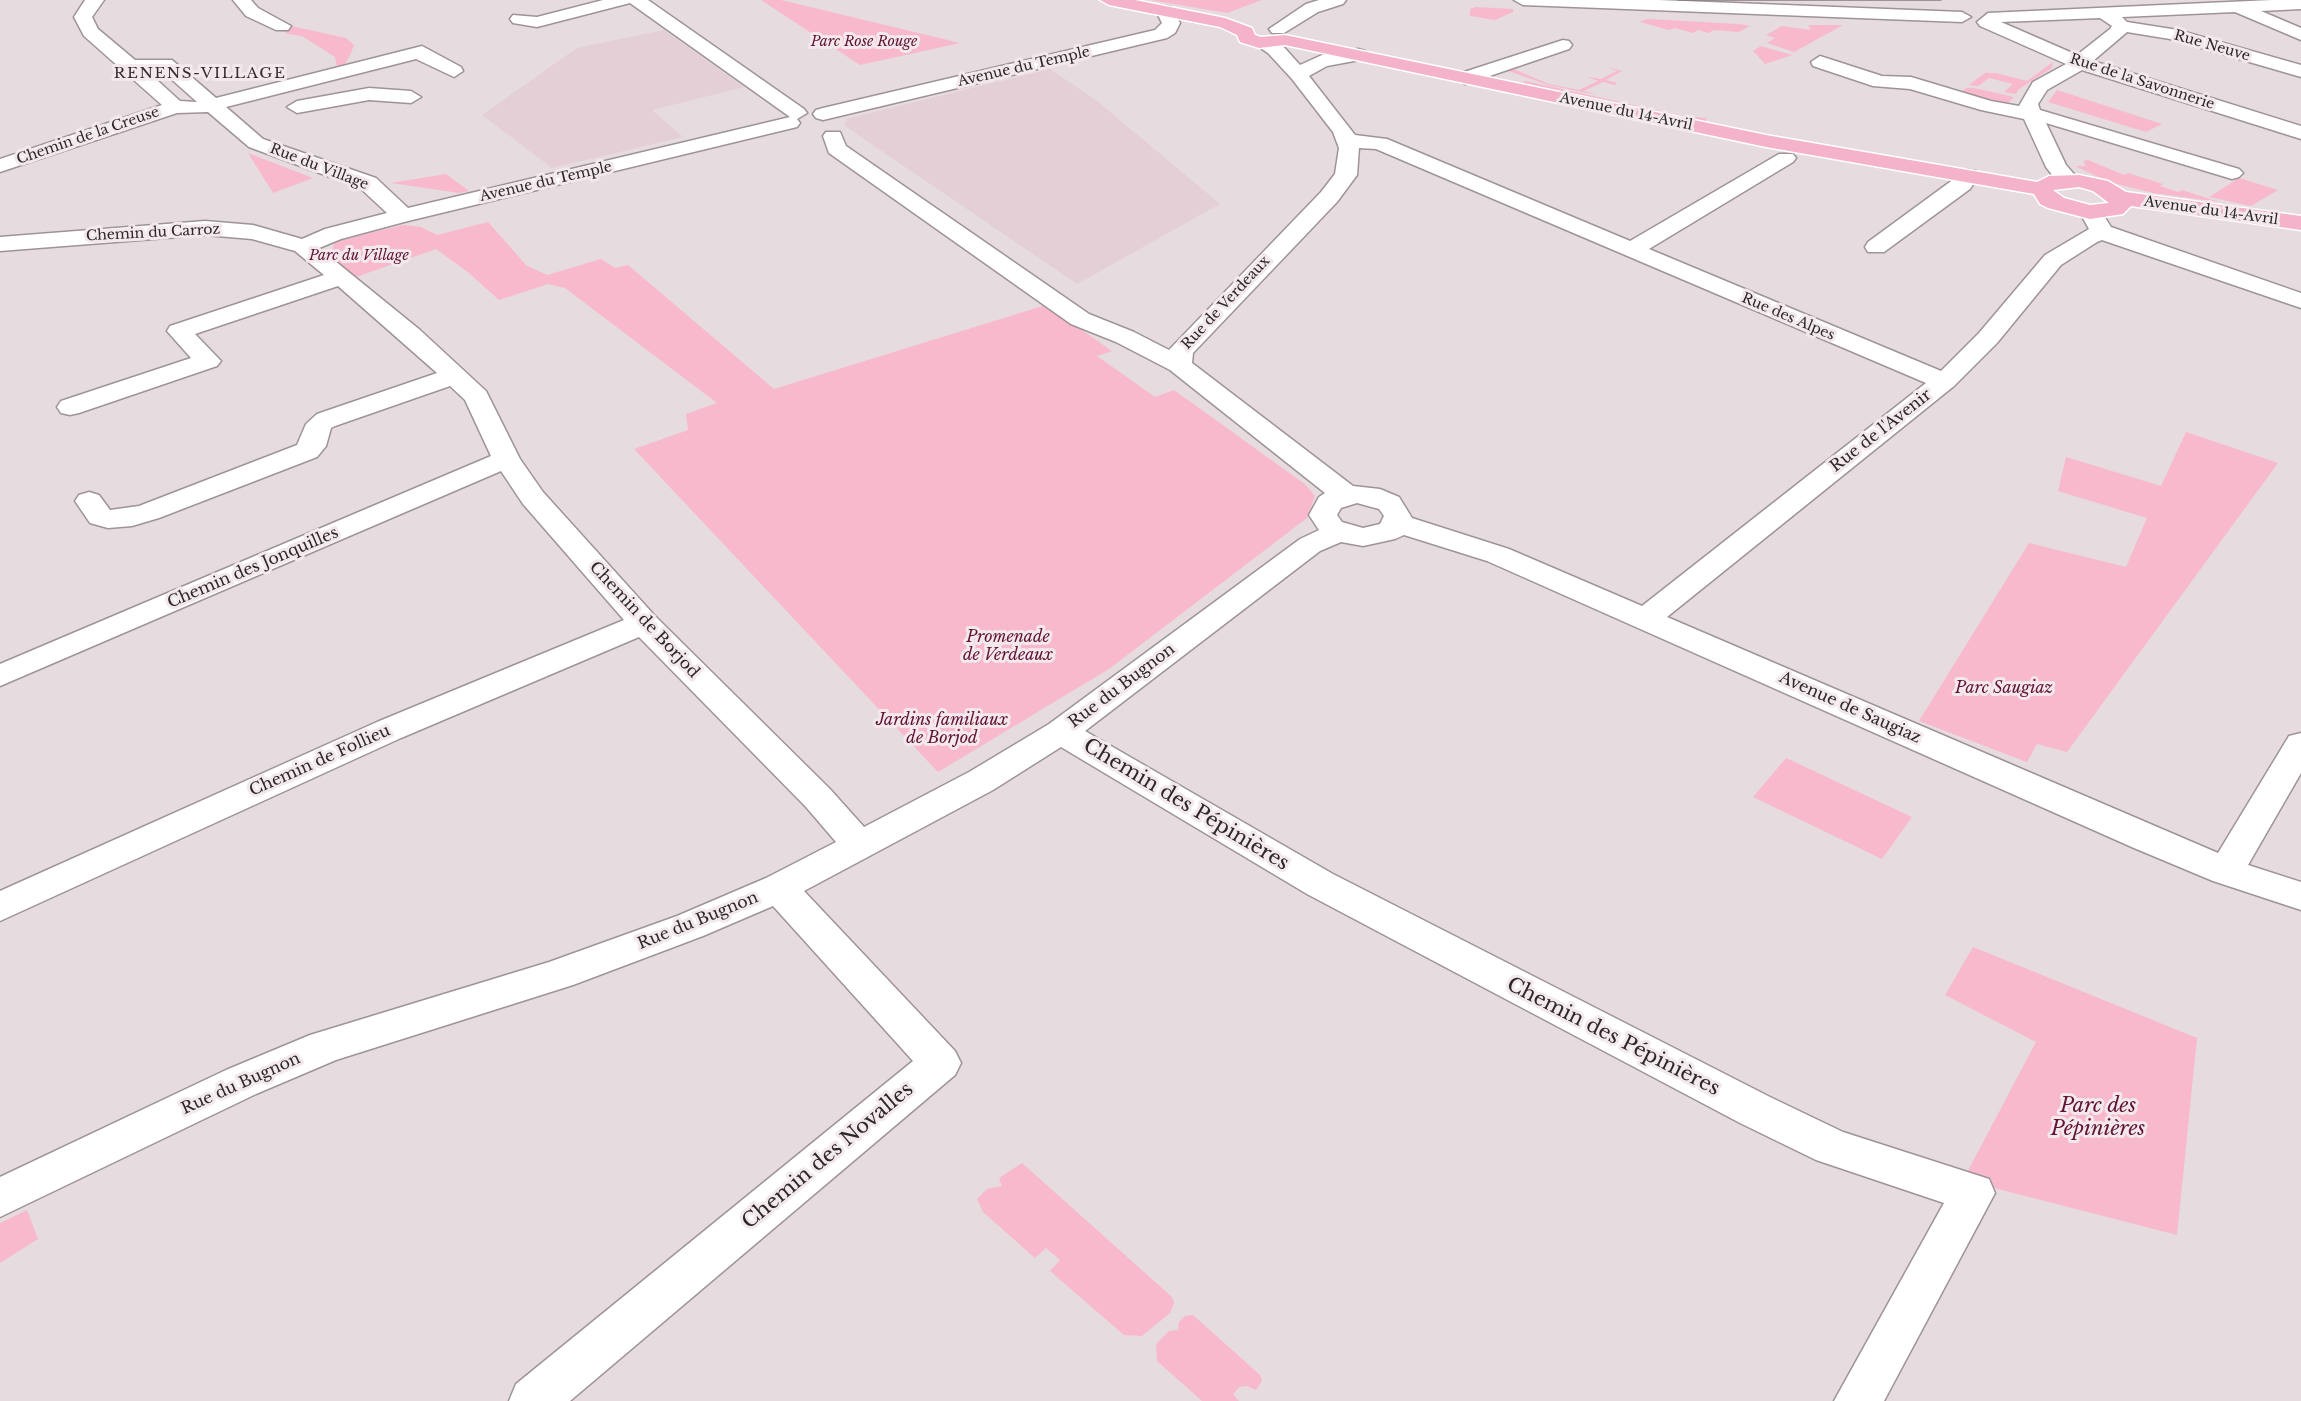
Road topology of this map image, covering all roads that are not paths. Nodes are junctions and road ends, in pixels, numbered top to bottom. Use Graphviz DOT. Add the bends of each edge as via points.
graph roads {
  1 [pos="113,0"];
  2 [pos="242,0"];
  3 [pos="624,0"];
  4 [pos="637,0"];
  5 [pos="1108,0"];
  6 [pos="1337,0"];
  7 [pos="1523,0"];
  8 [pos="91,3"];
  9 [pos="530,3"];
  10 [pos="2301,4"];
  11 [pos="2108,6"];
  12 [pos="2237,6"];
  13 [pos="1165,11"];
  14 [pos="566,14"];
  15 [pos="1988,17"];
  16 [pos="519,19"];
  17 [pos="282,26"];
  18 [pos="2121,26"];
  19 [pos="1246,32"];
  20 [pos="1282,34"];
  21 [pos="2301,35"];
  22 [pos="1560,37"];
  23 [pos="1265,43"];
  24 [pos="1358,54"];
  25 [pos="1820,62"];
  26 [pos="2079,63"];
  27 [pos="131,66"];
  28 [pos="454,71"];
  29 [pos="2301,71"];
  30 [pos="1299,75"];
  31 [pos="1465,78"];
  32 [pos="411,97"];
  33 [pos="212,105"];
  34 [pos="175,107"];
  35 [pos="275,112"];
  36 [pos="2029,113"];
  37 [pos="253,118"];
  38 [pos="794,118"];
  39 [pos="231,123"];
  40 [pos="824,125"];
  41 [pos="2301,133"];
  42 [pos="1347,141"];
  43 [pos="1786,158"];
  44 [pos="0,166"];
  45 [pos="2232,173"];
  46 [pos="1968,177"];
  47 [pos="2068,180"];
  48 [pos="2042,189"];
  49 [pos="2120,198"];
  50 [pos="403,216"];
  51 [pos="2096,222"];
  52 [pos="2301,223"];
  53 [pos="989,230"];
  54 [pos="964,237"];
  55 [pos="0,244"];
  56 [pos="303,246"];
  57 [pos="1876,246"];
  58 [pos="1018,250"];
  59 [pos="1632,250"];
  60 [pos="343,277"];
  61 [pos="1049,297"];
  62 [pos="2301,302"];
  63 [pos="1125,337"];
  64 [pos="1179,365"];
  65 [pos="454,376"];
  66 [pos="1945,381"];
  67 [pos="70,407"];
  68 [pos="506,459"];
  69 [pos="1346,495"];
  70 [pos="89,501"];
  71 [pos="1397,523"];
  72 [pos="1340,532"];
  73 [pos="1647,618"];
  74 [pos="644,623"];
  75 [pos="0,676"];
  76 [pos="1061,732"];
  77 [pos="2301,744"];
  78 [pos="859,845"];
  79 [pos="2226,871"];
  80 [pos="779,888"];
  81 [pos="2301,896"];
  82 [pos="0,907"];
  83 [pos="0,1198"];
  84 [pos="533,1401"];
  85 [pos="1858,1401"];
  1 -- 8 [label="street"];
  2 -- 17 [label="street" via="252,12"];
  3 -- 14 [label="street"];
  4 -- 38 [label="street"];
  5 -- 13 [label="main road"];
  6 -- 20 [label="street" via="1312,9"];
  7 -- 15 [label="street" via="1962,17 1966,12"];
  8 -- 27 [label="street" via="83,17 90,32"];
  9 -- 14 [label="street"];
  10 -- 12 [label="street"];
  11 -- 12 [label="street"];
  11 -- 15 [label="street"];
  11 -- 18 [label="street"];
  12 -- 21 [label="street"];
  13 -- 19 [label="main road" via="1238,26"];
  13 -- 40 [label="street, Avenue du Temple" via="1171,23 1161,34"];
  14 -- 16 [label="street" via="537,22"];
  15 -- 26 [label="street, Rue de la Savonnerie"];
  18 -- 26 [label="street"];
  18 -- 29 [label="street, Rue Neuve" via="2172,34"];
  19 -- 20 [label="main road, Avenue du 14-Avril" via="1260,28"];
  19 -- 23 [label="main road" via="1249,40"];
  20 -- 23 [label="main road, Avenue du 14-Avril"];
  20 -- 24 [label="main road, Avenue du 14-Avril"];
  22 -- 31 [label="street"];
  23 -- 30 [label="street"];
  24 -- 30 [label="street" via="1322,61"];
  24 -- 31 [label="main road, Avenue du 14-Avril"];
  25 -- 36 [label="street" via="1880,82 1911,83 1988,106"];
  26 -- 36 [label="street" via="2040,86 2030,97"];
  26 -- 41 [label="street, Rue de la Savonnerie"];
  27 -- 33 [label="street, Rue du Village" via="165,64"];
  27 -- 34 [label="street"];
  28 -- 33 [label="street, Chemin de la Creuse" via="420,52"];
  30 -- 42 [label="street" via="1340,126"];
  31 -- 46 [label="main road, Avenue du 14-Avril" via="1766,141"];
  32 -- 35 [label="street" via="369,94"];
  33 -- 34 [label="street, Chemin de la Creuse"];
  33 -- 39 [label="street, Rue du Village"];
  34 -- 44 [label="street, Chemin de la Creuse"];
  36 -- 45 [label="street"];
  36 -- 47 [label="street"];
  37 -- 39 [label="street"];
  38 -- 40 [label="street"];
  38 -- 50 [label="street, Avenue du Temple"];
  39 -- 50 [label="street, Rue du Village" via="256,143 368,183"];
  40 -- 53 [label="street"];
  40 -- 54 [label="street" via="836,149"];
  42 -- 59 [label="street, Rue des Alpes" via="1380,143"];
  42 -- 64 [label="street, Rue de Verdeaux" via="1349,162 1338,186 1180,351"];
  43 -- 59 [label="street"];
  46 -- 48 [label="main road, Avenue du 14-Avril"];
  46 -- 57 [label="street"];
  47 -- 48 [label="main road" via="2049,182"];
  47 -- 49 [label="main road, Avenue du 14-Avril" via="2100,186"];
  48 -- 51 [label="main road" via="2048,199"];
  49 -- 51 [label="main road" via="2120,206"];
  49 -- 52 [label="main road, Avenue du 14-Avril"];
  50 -- 56 [label="street, Avenue du Temple"];
  51 -- 62 [label="street"];
  51 -- 66 [label="street, Rue de l'Avenir" via="2089,237 2053,260 1988,338"];
  53 -- 54 [label="street"];
  53 -- 58 [label="street"];
  54 -- 61 [label="street"];
  55 -- 56 [label="street, Chemin du Carroz" via="205,228 253,232"];
  56 -- 60 [label="street, Chemin de Borjod"];
  59 -- 66 [label="street, Rue des Alpes"];
  60 -- 65 [label="street, Chemin de Borjod"];
  60 -- 67 [label="street" via="179,331 208,361"];
  61 -- 63 [label="street" via="1080,319"];
  61 -- 63 [label="street" via="1083,294 1108,311"];
  63 -- 64 [label="street"];
  64 -- 69 [label="street, Rue de Verdeaux"];
  65 -- 68 [label="street, Chemin de Borjod" via="477,398"];
  65 -- 70 [label="street" via="326,420 319,424 307,451 149,512 100,518"];
  66 -- 73 [label="street, Rue de l'Avenir"];
  68 -- 74 [label="street, Chemin de Borjod" via="533,498"];
  68 -- 75 [label="street, Chemin des Jonquilles"];
  69 -- 71 [label="street" via="1369,495 1389,503 1396,509"];
  69 -- 72 [label="street" via="1329,503 1323,515"];
  71 -- 72 [label="street" via="1375,536"];
  71 -- 73 [label="street, Avenue de Saugiaz" via="1498,555"];
  72 -- 76 [label="street, Rue du Bugnon" via="1310,545"];
  73 -- 79 [label="street, Avenue de Saugiaz"];
  74 -- 78 [label="street, Chemin de Borjod" via="818,798"];
  74 -- 82 [label="street, Chemin de Follieu" via="389,730"];
  76 -- 78 [label="street, Rue du Bugnon" via="981,781"];
  76 -- 85 [label="street, Chemin des Pépinières" via="1320,884 1740,1102 1831,1147 1973,1193"];
  77 -- 79 [label="street"];
  78 -- 80 [label="street, Rue du Bugnon"];
  79 -- 81 [label="street, Avenue de Saugiaz"];
  80 -- 83 [label="street, Rue du Bugnon" via="559,974 324,1047 241,1082"];
  80 -- 84 [label="street, Chemin des Novalles" via="940,1063"];
}
